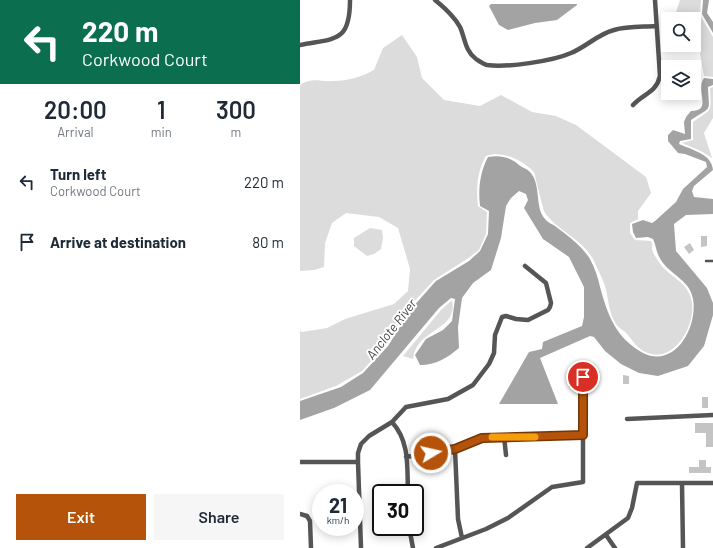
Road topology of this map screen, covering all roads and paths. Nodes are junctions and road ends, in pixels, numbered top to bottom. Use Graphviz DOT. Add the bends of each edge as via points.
graph roads {
  1 [pos="350,0"];
  2 [pos="435,0"];
  3 [pos="655,0"];
  4 [pos="656,26"];
  5 [pos="300,45"];
  6 [pos="633,105"];
  7 [pos="706,261"];
  8 [pos="713,261"];
  9 [pos="525,266"];
  10 [pos="583,377"];
  11 [pos="713,415"];
  12 [pos="628,419"];
  13 [pos="392,422"];
  14 [pos="583,435"];
  15 [pos="504,436"];
  16 [pos="455,449"];
  17 [pos="506,455"];
  18 [pos="406,457"];
  19 [pos="300,462"];
  20 [pos="358,462"];
  21 [pos="713,483"];
  22 [pos="408,484"];
  23 [pos="682,484"];
  24 [pos="300,514"];
  25 [pos="606,535"];
  26 [pos="411,536"];
  27 [pos="462,538"];
  28 [pos="311,548"];
  29 [pos="360,548"];
  30 [pos="413,548"];
  31 [pos="436,548"];
  32 [pos="588,548"];
  33 [pos="615,548"];
  34 [pos="683,548"];
  1 -- 5 [label="street" via="346,30 334,39"];
  2 -- 4 [label="street" via="451,14 459,26 468,50 475,58 485,64 501,66 557,58 572,53 601,34 614,30"];
  3 -- 4 [label="street"];
  4 -- 6 [label="street" via="660,76 658,85"];
  7 -- 8 [label="lane"];
  9 -- 13 [label="street" via="546,283 551,304 548,310 523,321 502,317 495,335 494,353 489,364 472,385 448,399 406,407"];
  10 -- 14 [label="street"];
  11 -- 12 [label="street"];
  13 -- 18 [label="street" via="400,431"];
  13 -- 20 [label="street" via="361,444"];
  14 -- 15 [label="street"];
  14 -- 27 [label="street" via="584,480 581,484 552,488 508,518 486,530"];
  15 -- 16 [label="street" via="482,438"];
  15 -- 17 [label="street"];
  16 -- 18 [label="street"];
  16 -- 27 [label="street" via="458,519"];
  18 -- 22 [label="street"];
  19 -- 20 [label="street"];
  20 -- 29 [label="street"];
  21 -- 23 [label="street"];
  23 -- 25 [label="street" via="637,483 628,518"];
  23 -- 34 [label="street"];
  24 -- 28 [label="street" via="307,516 310,521"];
  25 -- 32 [label="street"];
  25 -- 33 [label="street"];
  26 -- 30 [label="street"];
  27 -- 31 [label="street"];
}
